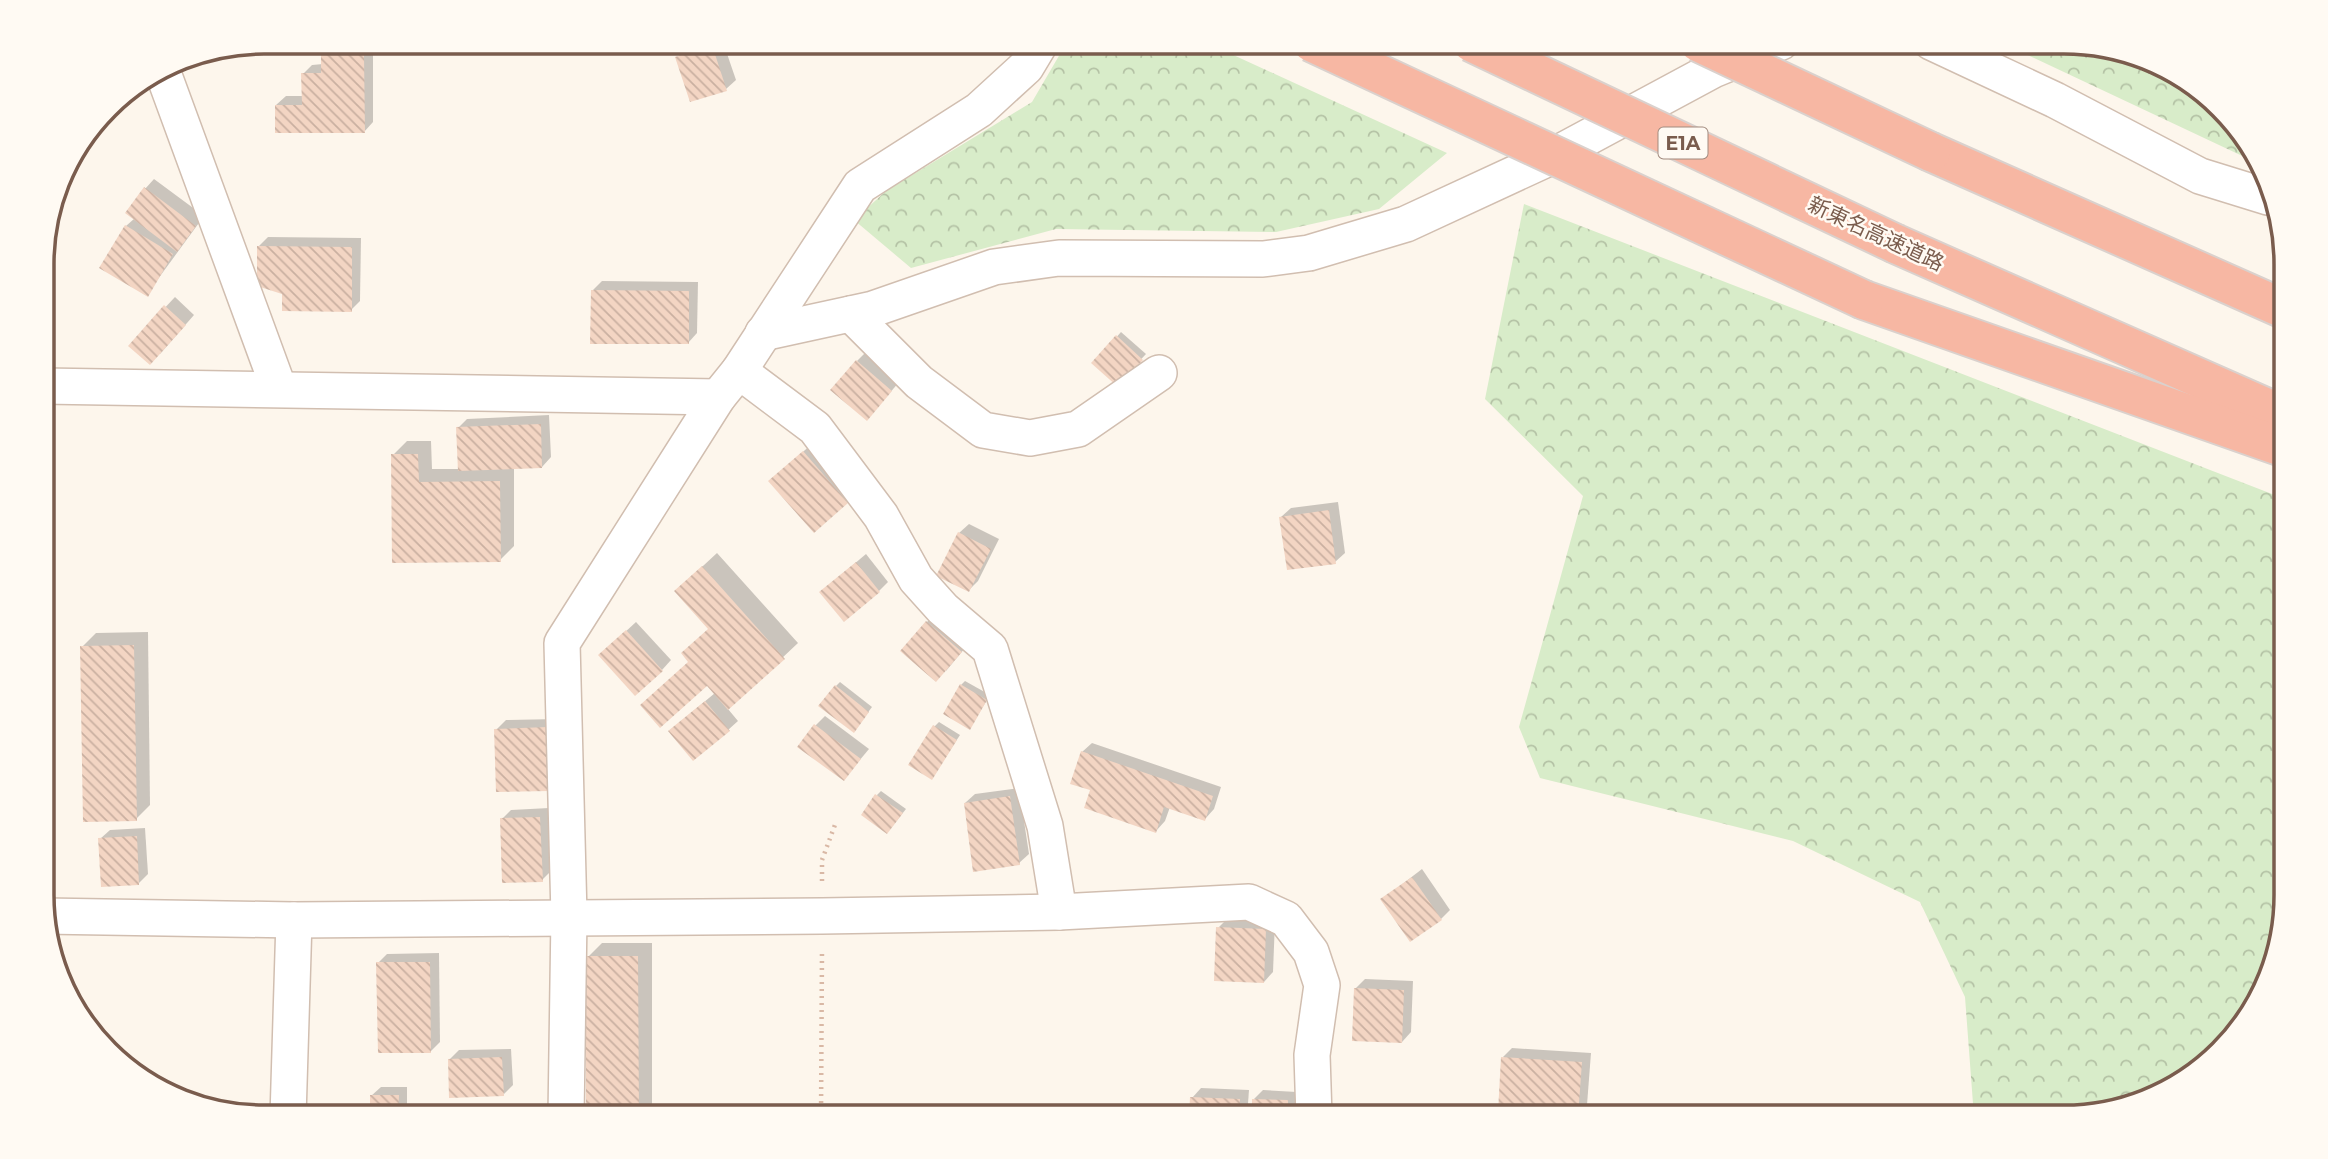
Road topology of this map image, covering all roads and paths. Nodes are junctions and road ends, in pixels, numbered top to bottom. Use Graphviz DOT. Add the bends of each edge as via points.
graph roads {
  1 [pos="1338,54"];
  2 [pos="1497,54"];
  3 [pos="1724,54"];
  4 [pos="1753,54"];
  5 [pos="1760,54"];
  6 [pos="1957,54"];
  7 [pos="1033,55"];
  8 [pos="165,79"];
  9 [pos="1931,152"];
  10 [pos="2262,195"];
  11 [pos="2274,305"];
  12 [pos="851,313"];
  13 [pos="763,333"];
  14 [pos="1159,373"];
  15 [pos="729,384"];
  16 [pos="55,386"];
  17 [pos="279,389"];
  18 [pos="2274,411"];
  19 [pos="2274,444"];
  20 [pos="836,822"];
  21 [pos="1059,912"];
  22 [pos="56,916"];
  23 [pos="569,916"];
  24 [pos="822,916"];
  25 [pos="294,920"];
  26 [pos="1314,1104"];
  27 [pos="288,1105"];
  28 [pos="566,1105"];
  29 [pos="821,1105"];
  1 -- 19 [label="highway, bridge" via="1864,300"];
  2 -- 18 [label="highway, 新東名高速道路 / E1A, bridge" via="1896,244"];
  3 -- 9 [label="highway, bridge"];
  4 -- 12 [label="street" via="1553,156 1406,224 1321,249 1263,259 1059,258 994,267"];
  5 -- 9 [label="highway, bridge"];
  6 -- 10 [label="street" via="2200,176"];
  7 -- 13 [label="street" via="979,110 860,186"];
  8 -- 17 [label="street"];
  9 -- 11 [label="highway"];
  12 -- 13 [label="street"];
  12 -- 14 [label="street" via="919,382 983,430 1030,438 1078,429"];
  13 -- 15 [label="street"];
  15 -- 17 [label="street"];
  15 -- 21 [label="street" via="816,428 881,516 916,579 990,649 1045,826"];
  15 -- 23 [label="street" via="562,643"];
  16 -- 17 [label="street"];
  20 -- 24 [label="path" via="822,860"];
  21 -- 24 [label="street"];
  21 -- 26 [label="street" via="1249,902 1286,919 1311,951 1322,985 1312,1055"];
  22 -- 25 [label="street"];
  23 -- 24 [label="street"];
  23 -- 25 [label="street"];
  23 -- 28 [label="street"];
  24 -- 29 [label="path"];
  25 -- 27 [label="street"];
}
